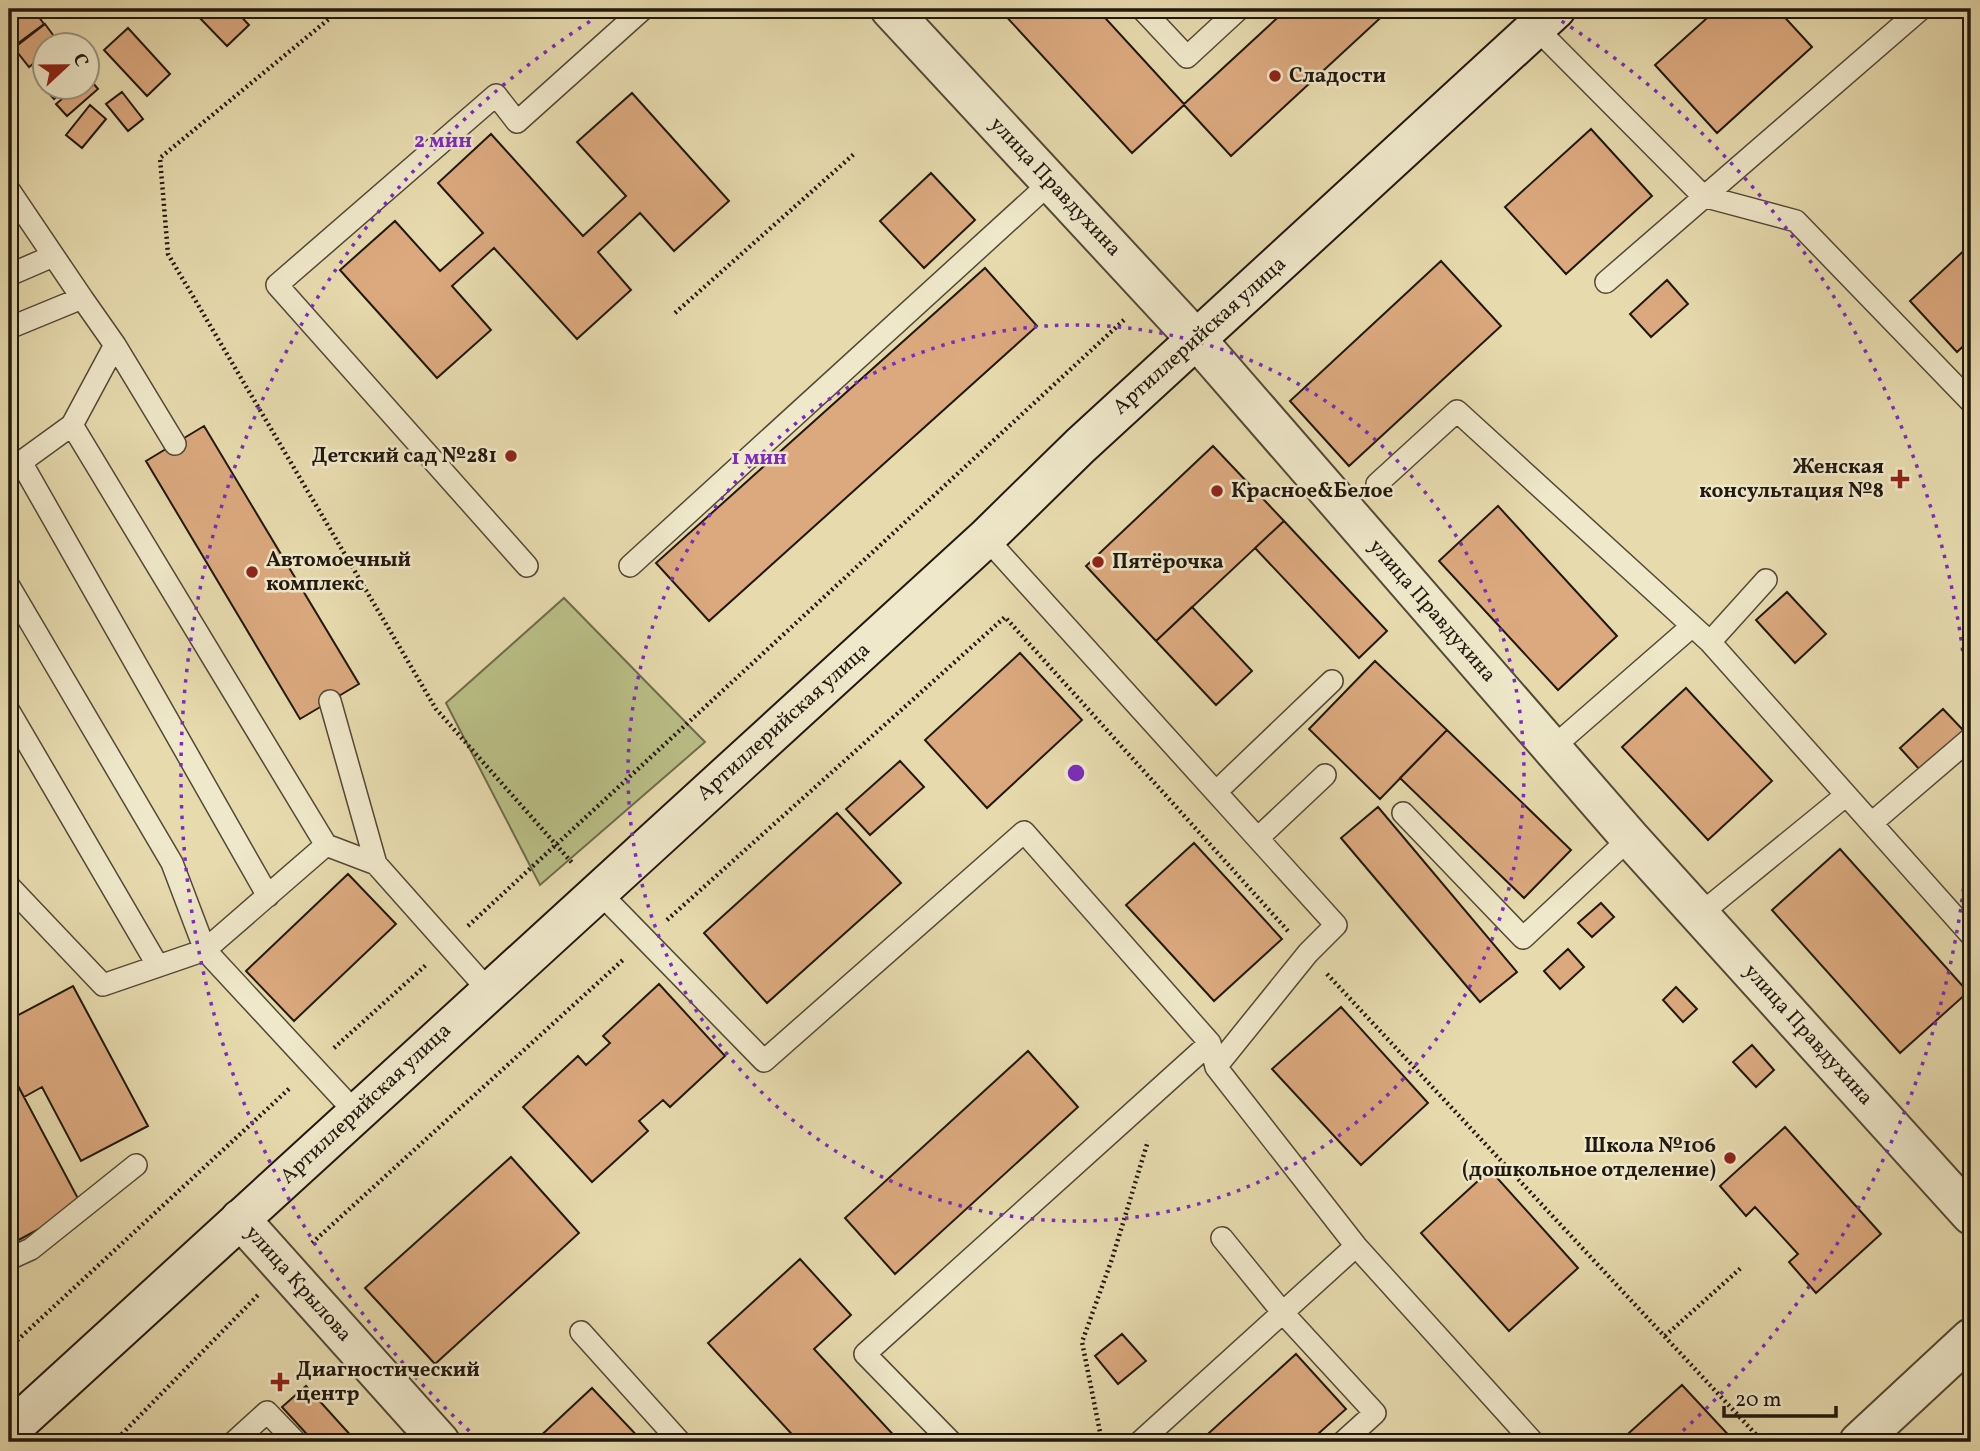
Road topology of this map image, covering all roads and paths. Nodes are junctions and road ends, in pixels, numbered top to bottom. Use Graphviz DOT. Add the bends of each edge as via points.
graph roads {
  1 [pos="341,9"];
  2 [pos="643,9"];
  3 [pos="1142,9"];
  4 [pos="1239,9"];
  5 [pos="1921,9"];
  6 [pos="897,11"];
  7 [pos="1546,18"];
  8 [pos="854,154"];
  9 [pos="1051,182"];
  10 [pos="9,190"];
  11 [pos="1703,196"];
  12 [pos="16,214"];
  13 [pos="53,256"];
  14 [pos="9,275"];
  15 [pos="1606,282"];
  16 [pos="1153,293"];
  17 [pos="82,298"];
  18 [pos="675,313"];
  19 [pos="9,328"];
  20 [pos="1196,339"];
  21 [pos="115,345"];
  22 [pos="1971,402"];
  23 [pos="72,425"];
  24 [pos="175,444"];
  25 [pos="15,466"];
  26 [pos="1377,484"];
  27 [pos="986,538"];
  28 [pos="527,565"];
  29 [pos="630,566"];
  30 [pos="1766,580"];
  31 [pos="9,586"];
  32 [pos="1691,627"];
  33 [pos="1710,642"];
  34 [pos="1332,681"];
  35 [pos="330,702"];
  36 [pos="9,711"];
  37 [pos="1971,738"];
  38 [pos="1551,749"];
  39 [pos="1325,775"];
  40 [pos="1216,792"];
  41 [pos="1845,796"];
  42 [pos="1403,813"];
  43 [pos="1873,822"];
  44 [pos="1258,838"];
  45 [pos="1630,838"];
  46 [pos="555,844"];
  47 [pos="326,845"];
  48 [pos="376,864"];
  49 [pos="9,886"];
  50 [pos="598,891"];
  51 [pos="268,896"];
  52 [pos="1699,915"];
  53 [pos="1971,935"];
  54 [pos="645,940"];
  55 [pos="448,946"];
  56 [pos="205,950"];
  57 [pos="1308,953"];
  58 [pos="158,966"];
  59 [pos="489,991"];
  60 [pos="1210,1043"];
  61 [pos="314,1066"];
  62 [pos="1216,1068"];
  63 [pos="1166,1083"];
  64 [pos="356,1113"];
  65 [pos="136,1165"];
  66 [pos="1971,1215"];
  67 [pos="240,1219"];
  68 [pos="1222,1238"];
  69 [pos="1356,1246"];
  70 [pos="9,1259"];
  71 [pos="1742,1267"];
  72 [pos="284,1269"];
  73 [pos="1283,1313"];
  74 [pos="581,1332"];
  75 [pos="1665,1336"];
  76 [pos="1971,1338"];
  77 [pos="9,1348"];
  78 [pos="9,1432"];
  79 [pos="947,1441"];
  80 [pos="114,1442"];
  81 [pos="233,1442"];
  82 [pos="296,1442"];
  83 [pos="440,1442"];
  84 [pos="680,1442"];
  85 [pos="1102,1442"];
  86 [pos="1140,1442"];
  87 [pos="1343,1442"];
  88 [pos="1533,1442"];
  89 [pos="1763,1442"];
  90 [pos="1859,1442"];
  1 -- 46 [label="path" via="160,158 167,254 436,709"];
  2 -- 28 [label="lane" via="517,122 496,95 277,285"];
  3 -- 4 [label="lane" via="1187,57"];
  5 -- 11 [label="lane"];
  6 -- 9 [label="street, улица Правдухина"];
  7 -- 11 [label="lane"];
  7 -- 20 [label="street, Артиллерийская улица"];
  8 -- 18 [label="path"];
  9 -- 16 [label="street, улица Правдухина"];
  9 -- 29 [label="lane"];
  10 -- 12 [label="lane"];
  11 -- 15 [label="lane"];
  11 -- 22 [label="lane" via="1796,221"];
  12 -- 13 [label="lane"];
  13 -- 14 [label="lane"];
  13 -- 17 [label="lane"];
  16 -- 20 [label="street, улица Правдухина"];
  16 -- 46 [label="path"];
  17 -- 19 [label="lane"];
  17 -- 21 [label="lane"];
  20 -- 27 [label="street, Артиллерийская улица"];
  20 -- 38 [label="street, улица Правдухина"];
  21 -- 23 [label="lane"];
  21 -- 24 [label="lane"];
  23 -- 25 [label="lane"];
  23 -- 47 [label="lane"];
  25 -- 51 [label="lane"];
  26 -- 32 [label="lane" via="1457,411"];
  27 -- 40 [label="lane"];
  27 -- 50 [label="street, Артиллерийская улица"];
  30 -- 33 [label="lane"];
  31 -- 56 [label="lane" via="172,863"];
  32 -- 33 [label="lane"];
  32 -- 38 [label="lane"];
  33 -- 41 [label="lane"];
  34 -- 40 [label="lane"];
  35 -- 48 [label="lane"];
  36 -- 58 [label="lane"];
  37 -- 43 [label="lane"];
  38 -- 45 [label="street, улица Правдухина"];
  39 -- 44 [label="lane"];
  40 -- 44 [label="lane"];
  41 -- 43 [label="lane"];
  41 -- 52 [label="lane"];
  42 -- 45 [label="lane" via="1523,938"];
  43 -- 53 [label="lane"];
  44 -- 57 [label="lane" via="1336,925"];
  45 -- 52 [label="street, улица Правдухина"];
  46 -- 50 [label="path"];
  46 -- 55 [label="path"];
  47 -- 48 [label="lane"];
  47 -- 51 [label="lane"];
  48 -- 55 [label="lane"];
  49 -- 58 [label="lane" via="103,985"];
  50 -- 54 [label="lane"];
  50 -- 59 [label="street, Артиллерийская улица"];
  51 -- 56 [label="lane"];
  52 -- 66 [label="street, улица Правдухина"];
  54 -- 57 [label="path" via="1005,617"];
  54 -- 60 [label="lane" via="764,1061 1024,832"];
  54 -- 72 [label="path"];
  55 -- 59 [label="lane"];
  55 -- 61 [label="path"];
  56 -- 58 [label="lane"];
  56 -- 61 [label="lane"];
  57 -- 62 [label="lane"];
  57 -- 75 [label="path"];
  59 -- 64 [label="street, Артиллерийская улица"];
  60 -- 62 [label="lane"];
  60 -- 63 [label="lane"];
  61 -- 64 [label="lane"];
  61 -- 77 [label="path"];
  62 -- 69 [label="lane"];
  63 -- 79 [label="lane" via="865,1354"];
  63 -- 85 [label="path" via="1082,1342"];
  64 -- 67 [label="street, Артиллерийская улица"];
  65 -- 70 [label="lane" via="31,1249"];
  67 -- 72 [label="street, улица Крылова"];
  67 -- 78 [label="street, Артиллерийская улица"];
  68 -- 73 [label="lane"];
  69 -- 73 [label="lane"];
  69 -- 88 [label="lane"];
  71 -- 75 [label="path"];
  72 -- 80 [label="path"];
  72 -- 83 [label="street, улица Крылова"];
  73 -- 86 [label="lane"];
  73 -- 87 [label="lane" via="1375,1413"];
  74 -- 84 [label="lane"];
  75 -- 89 [label="path"];
  76 -- 90 [label="street"];
  81 -- 82 [label="lane" via="267,1412"];
}
